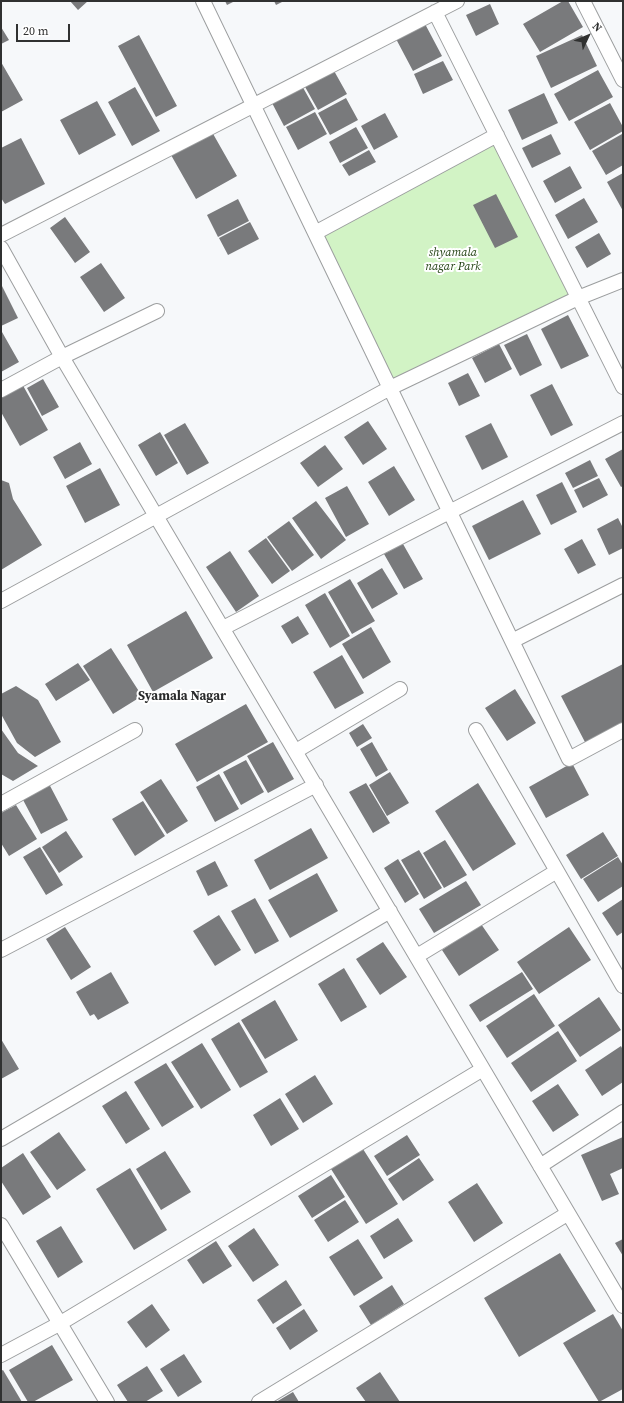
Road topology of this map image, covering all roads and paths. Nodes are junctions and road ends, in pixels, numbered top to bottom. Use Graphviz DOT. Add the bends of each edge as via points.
graph roads {
  1 [pos="203,1"];
  2 [pos="457,1"];
  3 [pos="582,1"];
  4 [pos="435,12"];
  5 [pos="623,80"];
  6 [pos="254,105"];
  7 [pos="496,135"];
  8 [pos="315,233"];
  9 [pos="1,235"];
  10 [pos="1,248"];
  11 [pos="623,280"];
  12 [pos="578,298"];
  13 [pos="157,311"];
  14 [pos="62,357"];
  15 [pos="623,387"];
  16 [pos="390,388"];
  17 [pos="1,390"];
  18 [pos="623,423"];
  19 [pos="450,512"];
  20 [pos="156,514"];
  21 [pos="623,584"];
  22 [pos="1,601"];
  23 [pos="223,628"];
  24 [pos="512,641"];
  25 [pos="400,689"];
  26 [pos="135,730"];
  27 [pos="476,730"];
  28 [pos="623,730"];
  29 [pos="296,751"];
  30 [pos="316,785"];
  31 [pos="1,804"];
  32 [pos="557,871"];
  33 [pos="390,911"];
  34 [pos="1,950"];
  35 [pos="417,956"];
  36 [pos="623,986"];
  37 [pos="483,1069"];
  38 [pos="623,1112"];
  39 [pos="1,1139"];
  40 [pos="540,1166"];
  41 [pos="567,1214"];
  42 [pos="1,1225"];
  43 [pos="623,1306"];
  44 [pos="59,1324"];
  45 [pos="1,1355"];
  46 [pos="107,1402"];
  47 [pos="259,1402"];
  1 -- 6 [label="street"];
  2 -- 4 [label="street"];
  3 -- 5 [label="street"];
  4 -- 6 [label="street"];
  4 -- 7 [label="street"];
  6 -- 8 [label="street"];
  6 -- 9 [label="street"];
  7 -- 8 [label="street"];
  7 -- 12 [label="street"];
  8 -- 16 [label="street"];
  10 -- 14 [label="street"];
  11 -- 12 [label="street"];
  12 -- 15 [label="street"];
  12 -- 16 [label="street"];
  13 -- 14 [label="street"];
  14 -- 17 [label="street"];
  14 -- 20 [label="street"];
  16 -- 19 [label="street"];
  16 -- 20 [label="street"];
  18 -- 19 [label="street"];
  19 -- 23 [label="street"];
  19 -- 24 [label="street"];
  20 -- 22 [label="street"];
  20 -- 23 [label="street"];
  21 -- 24 [label="street"];
  23 -- 29 [label="street"];
  24 -- 28 [label="street" via="569,759"];
  25 -- 29 [label="street"];
  26 -- 31 [label="street"];
  27 -- 32 [label="street"];
  29 -- 30 [label="street"];
  30 -- 33 [label="street"];
  30 -- 34 [label="street"];
  32 -- 35 [label="street"];
  32 -- 36 [label="street"];
  33 -- 35 [label="street"];
  33 -- 39 [label="street"];
  35 -- 37 [label="street"];
  37 -- 40 [label="street"];
  37 -- 44 [label="street"];
  38 -- 40 [label="street"];
  40 -- 41 [label="street"];
  41 -- 43 [label="street"];
  41 -- 47 [label="street"];
  42 -- 44 [label="street"];
  44 -- 45 [label="street"];
  44 -- 46 [label="street"];
}
